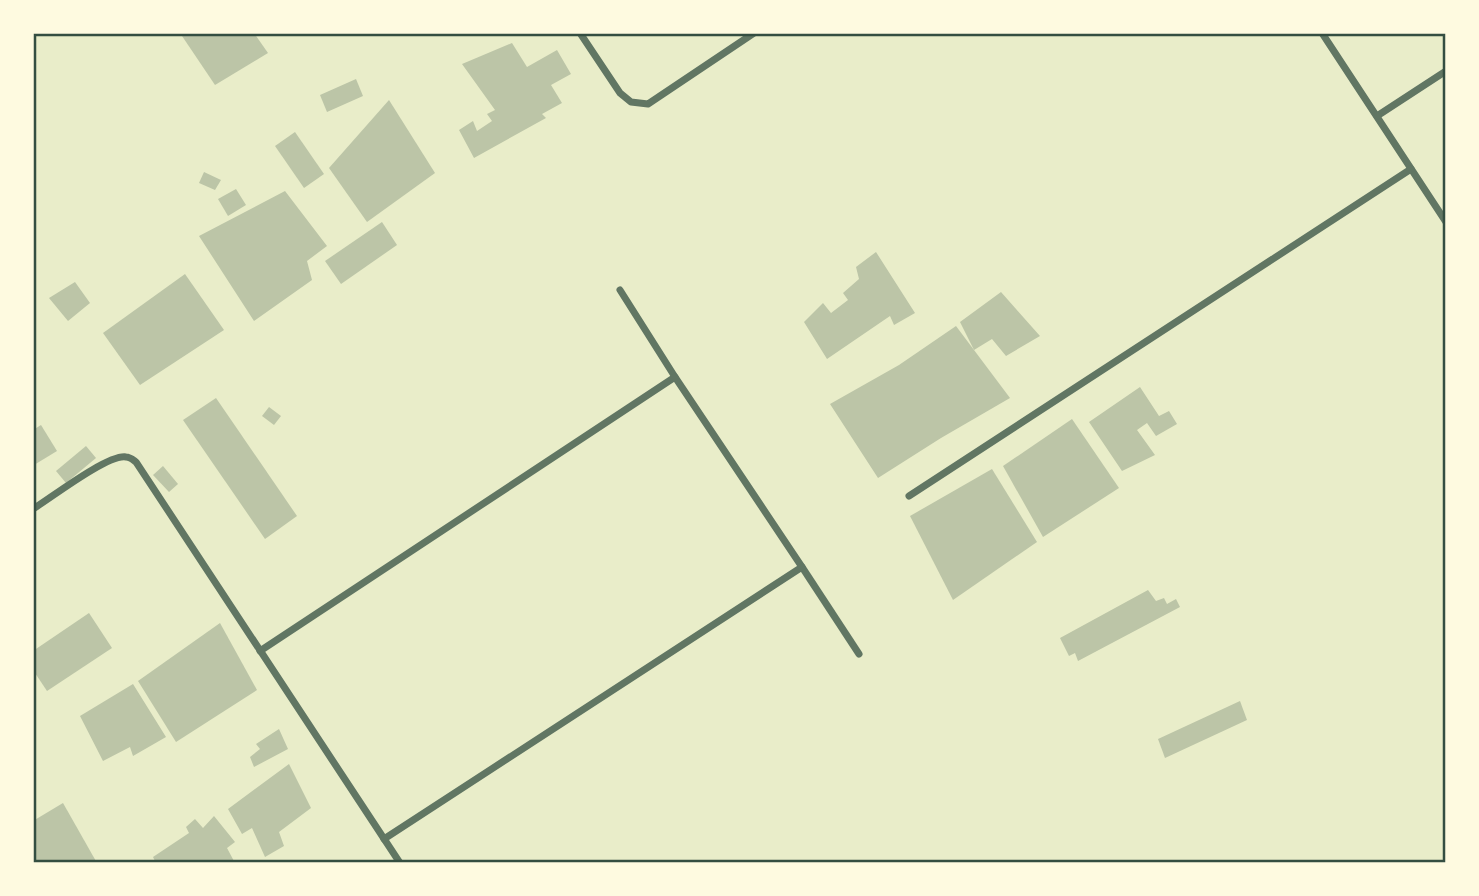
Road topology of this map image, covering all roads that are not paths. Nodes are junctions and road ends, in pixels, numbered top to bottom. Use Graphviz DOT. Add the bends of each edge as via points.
graph roads {
  1 [pos="580,33"];
  2 [pos="754,33"];
  3 [pos="1322,33"];
  4 [pos="1446,72"];
  5 [pos="1377,116"];
  6 [pos="1411,169"];
  7 [pos="1446,222"];
  8 [pos="620,290"];
  9 [pos="674,377"];
  10 [pos="909,496"];
  11 [pos="33,509"];
  12 [pos="803,568"];
  13 [pos="260,651"];
  14 [pos="859,654"];
  15 [pos="384,839"];
  16 [pos="400,863"];
  1 -- 2 [label="street" via="620,93 631,102 648,104"];
  3 -- 5 [label="street"];
  4 -- 5 [label="street"];
  5 -- 6 [label="street"];
  6 -- 7 [label="street"];
  6 -- 10 [label="street"];
  8 -- 9 [label="street"];
  9 -- 12 [label="street"];
  9 -- 13 [label="street"];
  11 -- 13 [label="street" via="106,461 129,457"];
  12 -- 14 [label="street"];
  12 -- 15 [label="street"];
  13 -- 15 [label="street"];
  15 -- 16 [label="street"];
}
